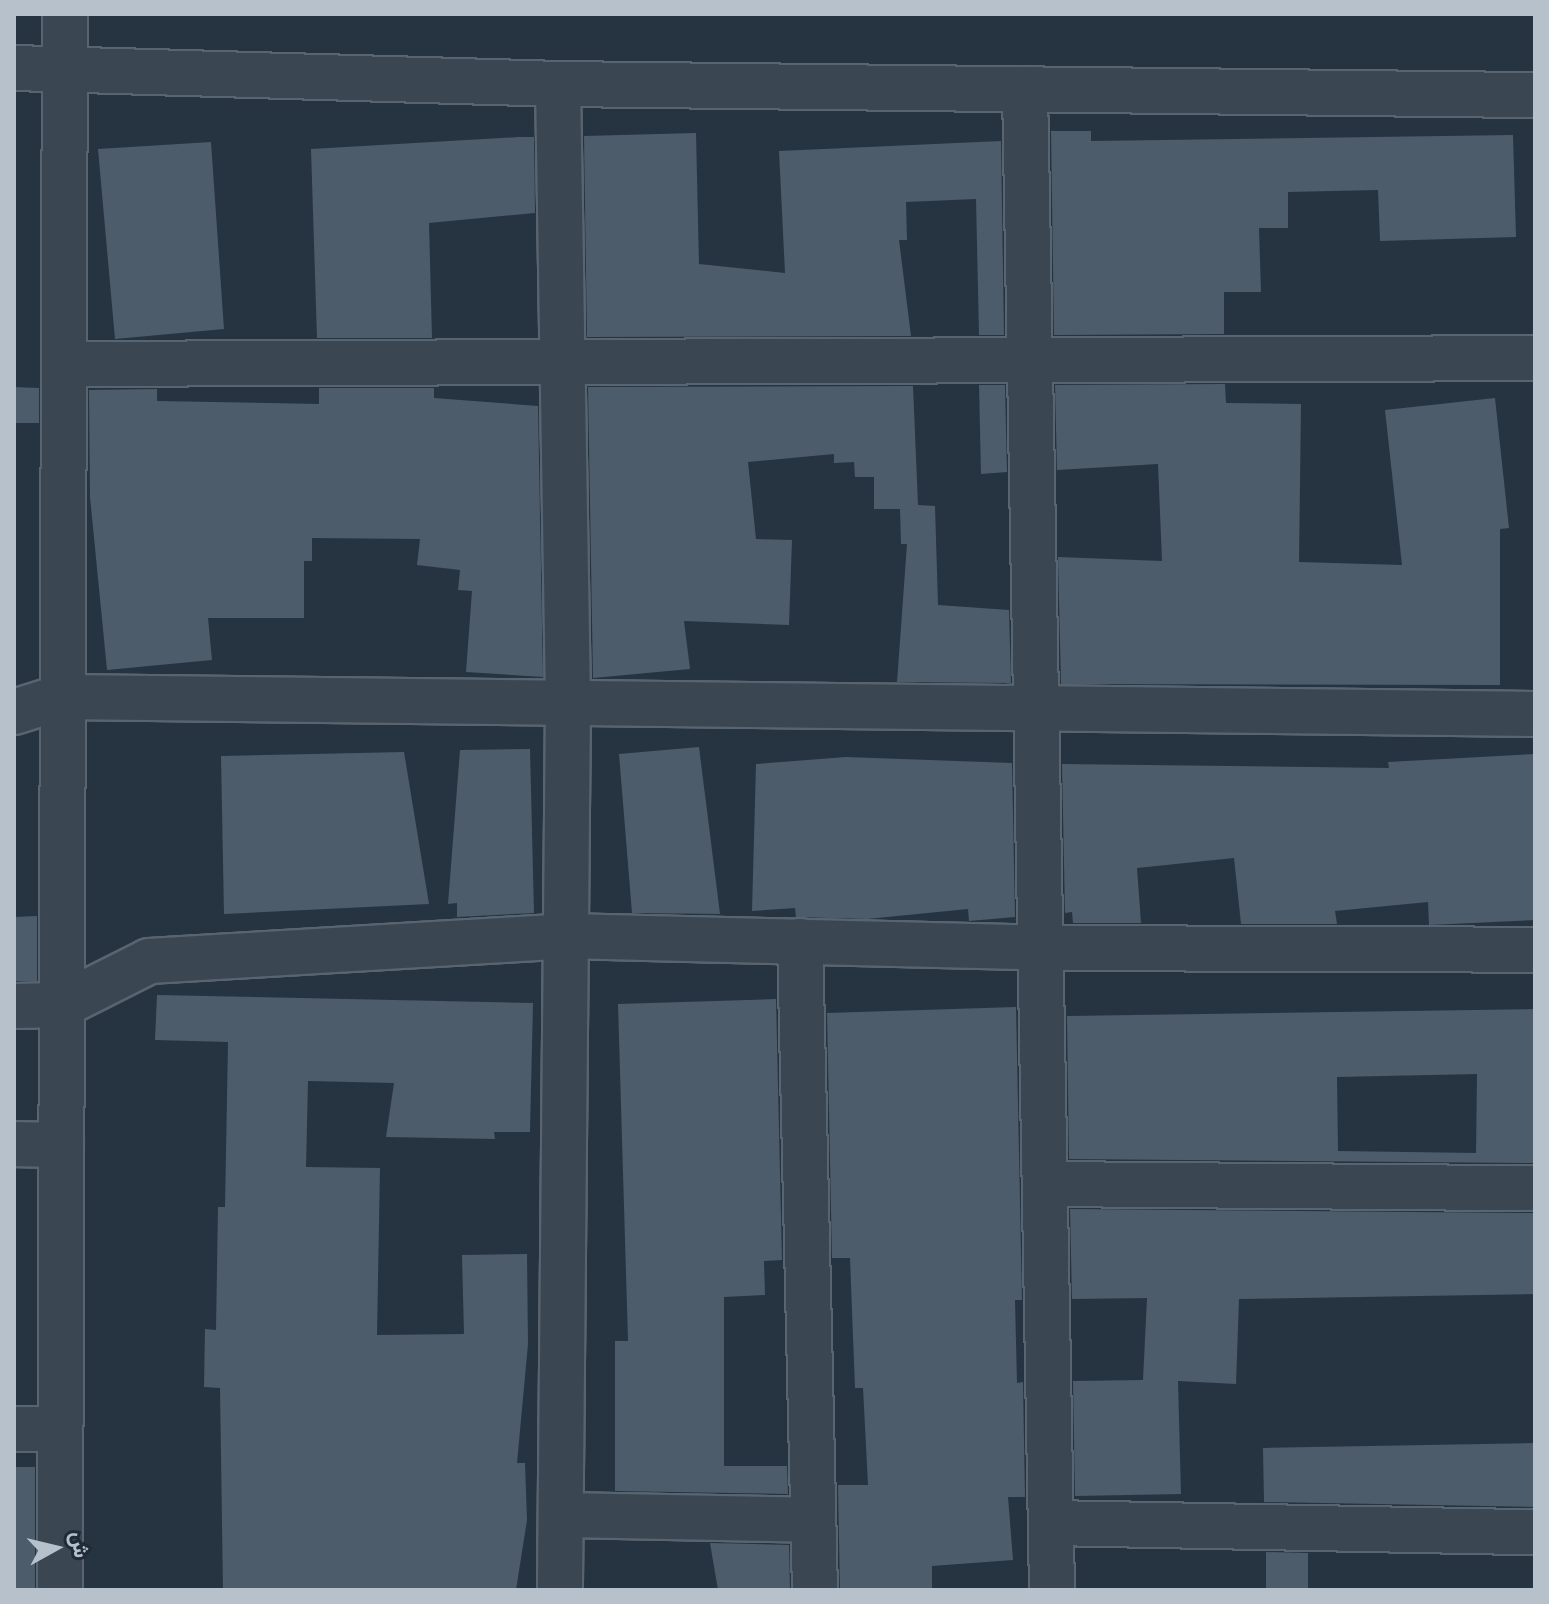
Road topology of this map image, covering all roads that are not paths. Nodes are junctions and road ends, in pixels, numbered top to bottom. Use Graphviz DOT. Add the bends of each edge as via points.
graph roads {
  1 [pos="65,14"];
  2 [pos="14,68"];
  3 [pos="65,68"];
  4 [pos="558,84"];
  5 [pos="1025,89"];
  6 [pos="1535,95"];
  7 [pos="563,358"];
  8 [pos="1029,358"];
  9 [pos="1535,358"];
  10 [pos="65,364"];
  11 [pos="62,697"];
  12 [pos="568,703"];
  13 [pos="1037,708"];
  14 [pos="14,712"];
  15 [pos="1535,714"];
  16 [pos="566,936"];
  17 [pos="800,941"];
  18 [pos="1042,948"];
  19 [pos="1535,950"];
  20 [pos="62,1005"];
  21 [pos="14,1006"];
  22 [pos="14,1144"];
  23 [pos="61,1145"];
  24 [pos="1045,1184"];
  25 [pos="1535,1188"];
  26 [pos="14,1429"];
  27 [pos="60,1429"];
  28 [pos="561,1515"];
  29 [pos="813,1520"];
  30 [pos="1051,1523"];
  31 [pos="1535,1532"];
  32 [pos="60,1590"];
  33 [pos="560,1590"];
  34 [pos="815,1590"];
  35 [pos="1052,1590"];
  1 -- 3 [label="street"];
  2 -- 3 [label="street"];
  3 -- 4 [label="street"];
  3 -- 10 [label="street"];
  4 -- 5 [label="street"];
  4 -- 7 [label="street"];
  5 -- 6 [label="street"];
  5 -- 8 [label="street"];
  7 -- 8 [label="street"];
  7 -- 10 [label="street"];
  7 -- 12 [label="street"];
  8 -- 9 [label="street"];
  8 -- 13 [label="street"];
  10 -- 11 [label="street"];
  11 -- 12 [label="street"];
  11 -- 14 [label="street"];
  11 -- 20 [label="street"];
  12 -- 13 [label="street"];
  12 -- 16 [label="street"];
  13 -- 15 [label="street"];
  13 -- 18 [label="street"];
  16 -- 17 [label="street"];
  16 -- 20 [label="street" via="149,961"];
  16 -- 28 [label="street"];
  17 -- 18 [label="street"];
  17 -- 29 [label="street"];
  18 -- 19 [label="street"];
  18 -- 24 [label="street"];
  20 -- 21 [label="street"];
  20 -- 23 [label="street"];
  22 -- 23 [label="street"];
  23 -- 27 [label="street"];
  24 -- 25 [label="street"];
  24 -- 30 [label="street"];
  26 -- 27 [label="street"];
  27 -- 32 [label="street"];
  28 -- 29 [label="street"];
  28 -- 33 [label="street"];
  29 -- 34 [label="street"];
  30 -- 31 [label="street"];
  30 -- 35 [label="street"];
}
